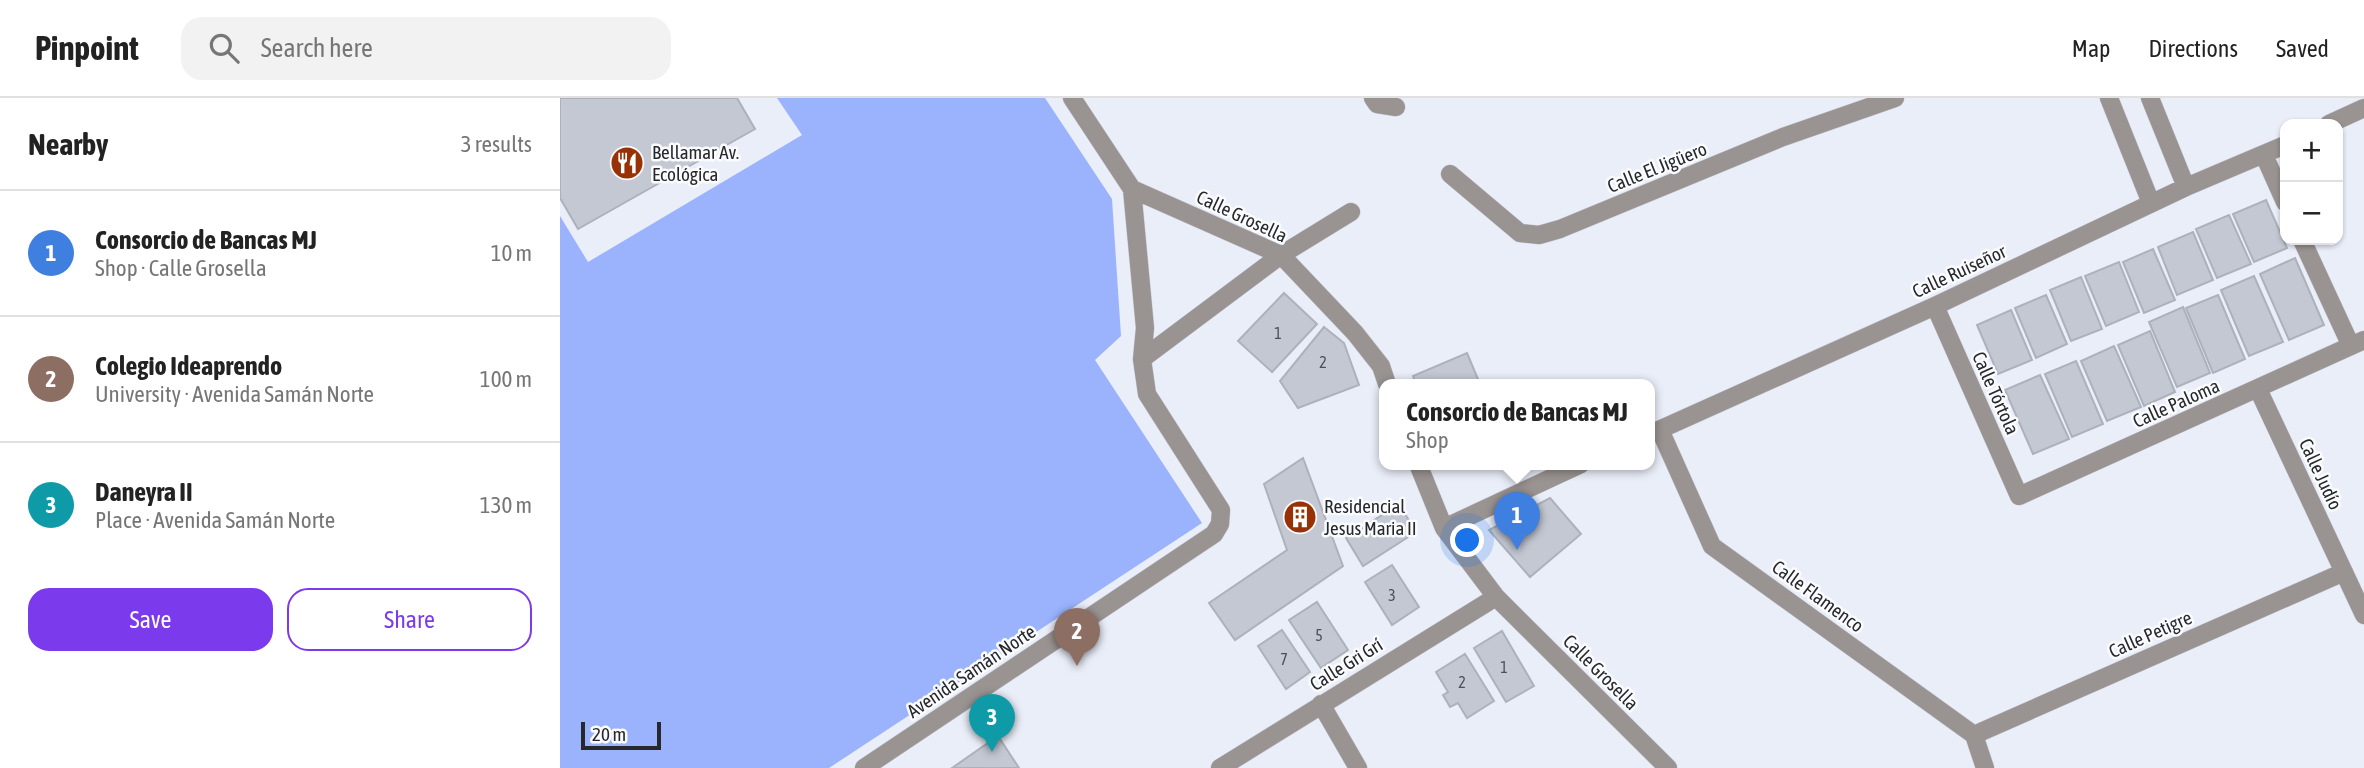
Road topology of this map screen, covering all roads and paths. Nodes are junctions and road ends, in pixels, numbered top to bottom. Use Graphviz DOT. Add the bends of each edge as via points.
graph roads {
  1 [pos="1072,98"];
  2 [pos="1373,98"];
  3 [pos="1895,98"];
  4 [pos="2109,98"];
  5 [pos="2150,98"];
  6 [pos="1396,107"];
  7 [pos="2364,108"];
  8 [pos="2340,119"];
  9 [pos="2280,147"];
  10 [pos="2264,155"];
  11 [pos="1450,174"];
  12 [pos="2186,187"];
  13 [pos="1132,189"];
  14 [pos="2280,191"];
  15 [pos="2151,203"];
  16 [pos="1351,212"];
  17 [pos="2305,245"];
  18 [pos="1281,256"];
  19 [pos="1935,306"];
  20 [pos="2357,343"];
  21 [pos="1142,359"];
  22 [pos="1385,379"];
  23 [pos="2259,389"];
  24 [pos="1655,432"];
  25 [pos="1420,470"];
  26 [pos="1568,470"];
  27 [pos="2019,496"];
  28 [pos="1444,528"];
  29 [pos="2344,572"];
  30 [pos="1496,597"];
  31 [pos="2364,615"];
  32 [pos="1321,704"];
  33 [pos="1974,735"];
  34 [pos="865,768"];
  35 [pos="1220,768"];
  36 [pos="1359,768"];
  37 [pos="1668,768"];
  38 [pos="1985,768"];
  1 -- 13 [label="street"];
  2 -- 6 [label="street" via="1377,104"];
  3 -- 11 [label="street, Calle El Jigüero" via="1783,137 1539,235 1520,233"];
  4 -- 15 [label="street"];
  5 -- 12 [label="street"];
  7 -- 8 [label="street"];
  9 -- 10 [label="street, Calle Ruiseñor"];
  10 -- 12 [label="street, Calle Ruiseñor"];
  10 -- 14 [label="street"];
  12 -- 15 [label="street, Calle Ruiseñor"];
  13 -- 18 [label="street, Calle Grosella"];
  13 -- 21 [label="street, Avenida Samán Norte" via="1145,328"];
  15 -- 19 [label="street, Calle Ruiseñor"];
  16 -- 18 [label="street"];
  17 -- 20 [label="street, Calle Paloma"];
  18 -- 21 [label="street"];
  18 -- 22 [label="street, Calle Grosella" via="1355,333 1381,366"];
  19 -- 24 [label="street, Calle Ruiseñor"];
  19 -- 27 [label="street, Calle Tórtola"];
  20 -- 23 [label="street, Calle Paloma"];
  21 -- 34 [label="street, Avenida Samán Norte" via="1147,394 1221,510 1214,534"];
  23 -- 27 [label="street, Calle Paloma"];
  23 -- 29 [label="street, Calle Judío"];
  24 -- 33 [label="street, Calle Flamenco" via="1712,546"];
  25 -- 28 [label="street, Calle Grosella"];
  26 -- 28 [label="street"];
  28 -- 30 [label="street, Calle Grosella"];
  29 -- 31 [label="street, Calle Judío"];
  29 -- 33 [label="street, Calle Petigre"];
  30 -- 32 [label="street, Calle Gri Grí"];
  30 -- 37 [label="street, Calle Grosella"];
  32 -- 35 [label="street, Calle Gri Grí"];
  32 -- 36 [label="street"];
  33 -- 38 [label="street"];
}
